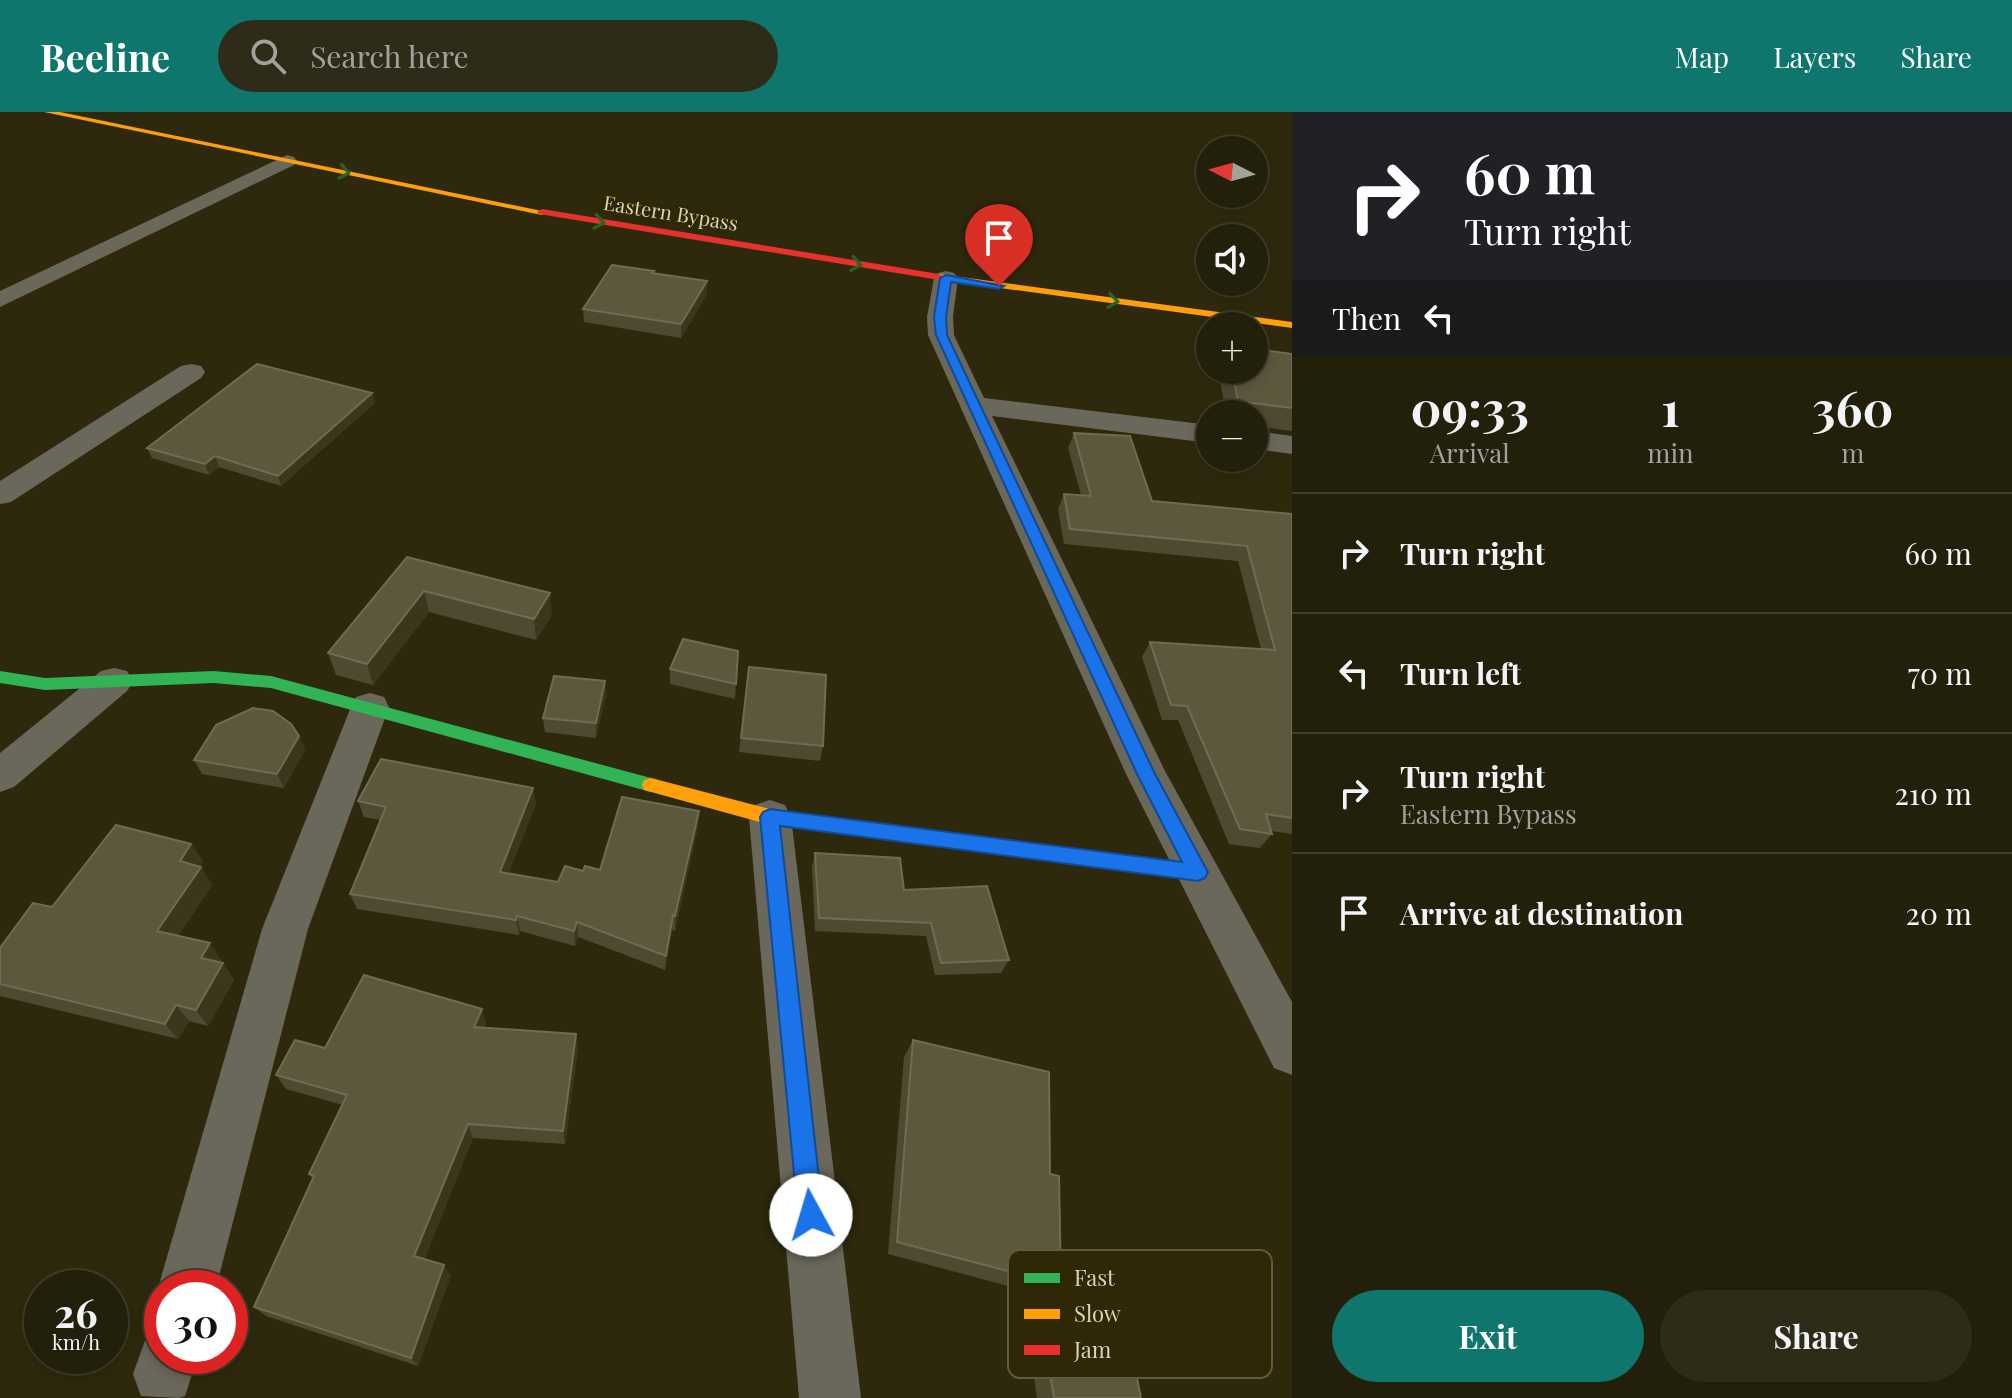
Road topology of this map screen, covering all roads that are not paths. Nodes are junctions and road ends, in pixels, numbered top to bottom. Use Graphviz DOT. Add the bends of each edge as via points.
graph roads {
  1 [pos="48,112"];
  2 [pos="110,112"];
  3 [pos="287,161"];
  4 [pos="944,265"];
  5 [pos="0,300"];
  6 [pos="1278,304"];
  7 [pos="1292,325"];
  8 [pos="191,372"];
  9 [pos="973,405"];
  10 [pos="1196,432"];
  11 [pos="0,495"];
  12 [pos="0,677"];
  13 [pos="114,681"];
  14 [pos="370,707"];
  15 [pos="0,776"];
  16 [pos="770,817"];
  17 [pos="1198,872"];
  18 [pos="1292,1051"];
  19 [pos="192,1270"];
  20 [pos="830,1398"];
  1 -- 3 [label="main road, Eastern Bypass"];
  2 -- 4 [label="main road, Eastern Bypass" via="551,197"];
  3 -- 4 [label="main road, Eastern Bypass, one-way" via="535,211"];
  3 -- 5 [label="street"];
  4 -- 6 [label="main road, Eastern Bypass"];
  4 -- 7 [label="main road, Eastern Bypass, one-way"];
  4 -- 9 [label="street" via="941,335"];
  8 -- 11 [label="street"];
  9 -- 10 [label="street"];
  9 -- 17 [label="street" via="1146,774"];
  12 -- 13 [label="main road" via="45,684"];
  13 -- 14 [label="main road" via="214,677 271,682"];
  13 -- 15 [label="street"];
  14 -- 16 [label="main road"];
  14 -- 19 [label="street" via="285,929"];
  16 -- 17 [label="main road"];
  16 -- 20 [label="street"];
  17 -- 18 [label="street"];
}
